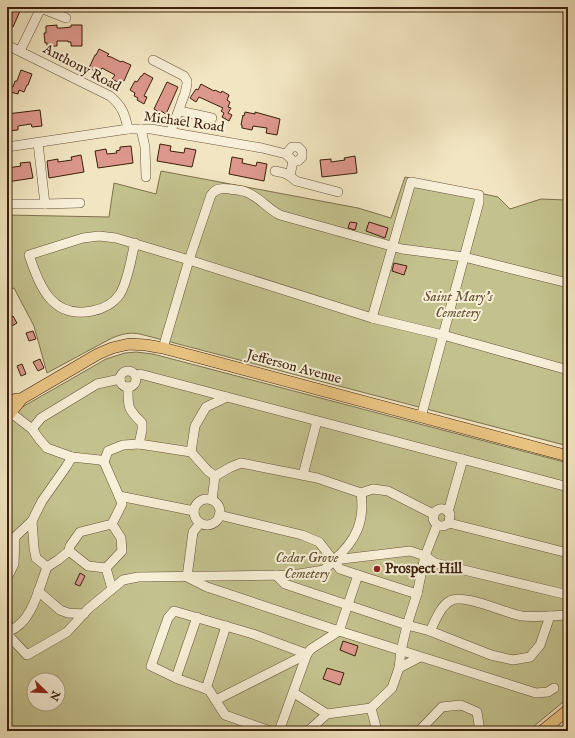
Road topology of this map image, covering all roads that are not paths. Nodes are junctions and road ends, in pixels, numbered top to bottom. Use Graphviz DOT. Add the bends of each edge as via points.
graph roads {
  1 [pos="40,7"];
  2 [pos="66,18"];
  3 [pos="7,45"];
  4 [pos="20,51"];
  5 [pos="153,60"];
  6 [pos="179,111"];
  7 [pos="212,118"];
  8 [pos="141,128"];
  9 [pos="128,129"];
  10 [pos="171,131"];
  11 [pos="38,143"];
  12 [pos="7,147"];
  13 [pos="286,154"];
  14 [pos="293,161"];
  15 [pos="275,171"];
  16 [pos="290,176"];
  17 [pos="146,177"];
  18 [pos="338,192"];
  19 [pos="80,202"];
  20 [pos="7,204"];
  21 [pos="45,204"];
  22 [pos="135,243"];
  23 [pos="392,246"];
  24 [pos="464,257"];
  25 [pos="190,260"];
  26 [pos="568,283"];
  27 [pos="372,318"];
  28 [pos="443,336"];
  29 [pos="163,348"];
  30 [pos="568,370"];
  31 [pos="136,376"];
  32 [pos="120,378"];
  33 [pos="128,387"];
  34 [pos="202,390"];
  35 [pos="227,397"];
  36 [pos="206,407"];
  37 [pos="8,411"];
  38 [pos="421,416"];
  39 [pos="317,421"];
  40 [pos="32,429"];
  41 [pos="139,444"];
  42 [pos="191,452"];
  43 [pos="568,456"];
  44 [pos="72,457"];
  45 [pos="463,459"];
  46 [pos="104,462"];
  47 [pos="215,476"];
  48 [pos="303,476"];
  49 [pos="568,487"];
  50 [pos="361,493"];
  51 [pos="119,496"];
  52 [pos="212,500"];
  53 [pos="194,511"];
  54 [pos="448,512"];
  55 [pos="433,514"];
  56 [pos="219,515"];
  57 [pos="32,521"];
  58 [pos="200,523"];
  59 [pos="449,523"];
  60 [pos="112,524"];
  61 [pos="437,525"];
  62 [pos="11,537"];
  63 [pos="69,551"];
  64 [pos="568,553"];
  65 [pos="425,556"];
  66 [pos="334,560"];
  67 [pos="47,566"];
  68 [pos="106,568"];
  69 [pos="276,575"];
  70 [pos="358,575"];
  71 [pos="187,577"];
  72 [pos="7,578"];
  73 [pos="112,590"];
  74 [pos="38,591"];
  75 [pos="417,594"];
  76 [pos="568,596"];
  77 [pos="347,606"];
  78 [pos="84,614"];
  79 [pos="568,615"];
  80 [pos="550,616"];
  81 [pos="197,617"];
  82 [pos="7,620"];
  83 [pos="407,625"];
  84 [pos="226,626"];
  85 [pos="339,631"];
  86 [pos="430,631"];
  87 [pos="8,635"];
  88 [pos="401,650"];
  89 [pos="307,654"];
  90 [pos="420,656"];
  91 [pos="399,668"];
  92 [pos="176,678"];
  93 [pos="554,688"];
  94 [pos="206,689"];
  95 [pos="294,693"];
  96 [pos="216,700"];
  97 [pos="371,708"];
  98 [pos="568,710"];
  99 [pos="326,714"];
  100 [pos="283,729"];
  101 [pos="270,731"];
  102 [pos="308,731"];
  103 [pos="377,731"];
  104 [pos="419,731"];
  105 [pos="480,731"];
  106 [pos="542,731"];
  1 -- 2 [label="street"];
  1 -- 4 [label="street"];
  3 -- 4 [label="street, Anthony Road"];
  4 -- 9 [label="street, Anthony Road" via="110,96 119,104"];
  5 -- 6 [label="street" via="184,76 187,81"];
  6 -- 7 [label="street"];
  6 -- 10 [label="street"];
  8 -- 9 [label="street, Michael Road"];
  8 -- 10 [label="street, Michael Road"];
  8 -- 17 [label="street" via="145,147"];
  9 -- 11 [label="street, Michael Road"];
  10 -- 13 [label="street, Michael Road"];
  11 -- 12 [label="street, Michael Road"];
  11 -- 21 [label="street"];
  13 -- 14 [label="street"];
  13 -- 14 [label="street, Michael Road" via="292,147 298,147 302,151 302,157 298,161"];
  14 -- 16 [label="street"];
  15 -- 16 [label="street"];
  16 -- 18 [label="street" via="296,181"];
  19 -- 21 [label="street"];
  20 -- 21 [label="street"];
  22 -- 22 [label="street" via="120,294 111,303 97,310 82,313 66,311 51,301 37,280 29,255 83,238 98,236"];
  22 -- 25 [label="street"];
  23 -- 24 [label="street"];
  23 -- 24 [label="street" via="411,182 479,195"];
  23 -- 25 [label="street" via="280,215 246,192 222,188 214,190 210,195"];
  23 -- 27 [label="street"];
  24 -- 26 [label="street"];
  24 -- 28 [label="street"];
  25 -- 27 [label="street"];
  25 -- 29 [label="street"];
  27 -- 28 [label="street"];
  28 -- 30 [label="street"];
  28 -- 38 [label="street"];
  29 -- 37 [label="main road, Jefferson Avenue" via="128,344 112,348 21,399 16,399"];
  29 -- 38 [label="main road, Jefferson Avenue"];
  31 -- 32 [label="street" via="128,371"];
  31 -- 33 [label="street" via="135,384"];
  31 -- 34 [label="street" via="140,374"];
  32 -- 33 [label="street" via="123,385"];
  32 -- 40 [label="street" via="97,384 41,418"];
  33 -- 41 [label="street" via="130,411 142,422"];
  34 -- 35 [label="street"];
  34 -- 36 [label="street"];
  35 -- 36 [label="street"];
  35 -- 39 [label="street"];
  36 -- 42 [label="street" via="195,426"];
  37 -- 40 [label="street"];
  38 -- 43 [label="main road, Jefferson Avenue"];
  39 -- 45 [label="street"];
  39 -- 48 [label="street"];
  40 -- 44 [label="street" via="47,448"];
  41 -- 42 [label="street"];
  41 -- 46 [label="street" via="123,445 108,451"];
  42 -- 47 [label="street"];
  44 -- 46 [label="street"];
  44 -- 57 [label="street" via="42,501"];
  45 -- 49 [label="street"];
  45 -- 54 [label="street"];
  46 -- 51 [label="street"];
  47 -- 48 [label="street" via="241,463"];
  47 -- 52 [label="street"];
  48 -- 50 [label="street" via="317,478"];
  50 -- 55 [label="street" via="373,489 388,491"];
  50 -- 66 [label="street" via="363,507 358,531"];
  51 -- 53 [label="street"];
  51 -- 60 [label="street" via="122,504"];
  52 -- 53 [label="street" via="199,501"];
  52 -- 56 [label="street" via="220,509"];
  53 -- 58 [label="street"];
  54 -- 55 [label="street" via="440,509"];
  54 -- 59 [label="street" via="451,517"];
  55 -- 61 [label="street"];
  56 -- 58 [label="street" via="212,523"];
  56 -- 66 [label="street" via="302,535 319,542"];
  57 -- 62 [label="street"];
  57 -- 67 [label="street" via="36,558"];
  58 -- 71 [label="street" via="193,532"];
  59 -- 61 [label="street" via="442,527"];
  59 -- 64 [label="street"];
  60 -- 63 [label="street" via="80,532"];
  60 -- 68 [label="street" via="121,538 122,551"];
  61 -- 65 [label="street"];
  62 -- 72 [label="street" via="14,564"];
  63 -- 67 [label="street"];
  63 -- 68 [label="street" via="88,566"];
  65 -- 66 [label="street" via="410,551"];
  65 -- 75 [label="street"];
  65 -- 76 [label="street" via="435,563"];
  66 -- 69 [label="street" via="324,570"];
  66 -- 70 [label="street" via="340,569"];
  67 -- 74 [label="street"];
  68 -- 73 [label="street"];
  69 -- 71 [label="street"];
  69 -- 77 [label="street" via="285,584"];
  70 -- 75 [label="street"];
  70 -- 77 [label="street"];
  71 -- 73 [label="street" via="138,577 122,580"];
  71 -- 85 [label="street" via="207,587"];
  73 -- 78 [label="street"];
  74 -- 78 [label="street" via="60,610"];
  74 -- 87 [label="street" via="28,615"];
  75 -- 83 [label="street"];
  77 -- 83 [label="street"];
  77 -- 85 [label="street"];
  78 -- 87 [label="street" via="67,632 27,656"];
  79 -- 80 [label="street"];
  80 -- 86 [label="street" via="522,616 459,599 451,600 444,605"];
  80 -- 86 [label="street" via="540,646 530,657 513,660 491,655"];
  81 -- 84 [label="street"];
  81 -- 92 [label="street"];
  81 -- 92 [label="street" via="174,611 168,618 151,666"];
  82 -- 87 [label="street"];
  83 -- 86 [label="street"];
  83 -- 88 [label="street"];
  84 -- 89 [label="street"];
  84 -- 94 [label="street"];
  85 -- 88 [label="street"];
  85 -- 89 [label="street"];
  88 -- 90 [label="street"];
  88 -- 91 [label="street"];
  89 -- 95 [label="street"];
  89 -- 96 [label="street"];
  90 -- 91 [label="street"];
  90 -- 93 [label="street" via="536,693 548,692"];
  91 -- 97 [label="street" via="392,688"];
  92 -- 94 [label="street"];
  94 -- 96 [label="street"];
  95 -- 99 [label="street"];
  95 -- 100 [label="street"];
  96 -- 101 [label="street" via="225,715"];
  97 -- 99 [label="street"];
  97 -- 103 [label="street"];
  98 -- 106 [label="main road"];
  99 -- 102 [label="street"];
  104 -- 105 [label="street" via="442,707 461,704 477,712"];
}
